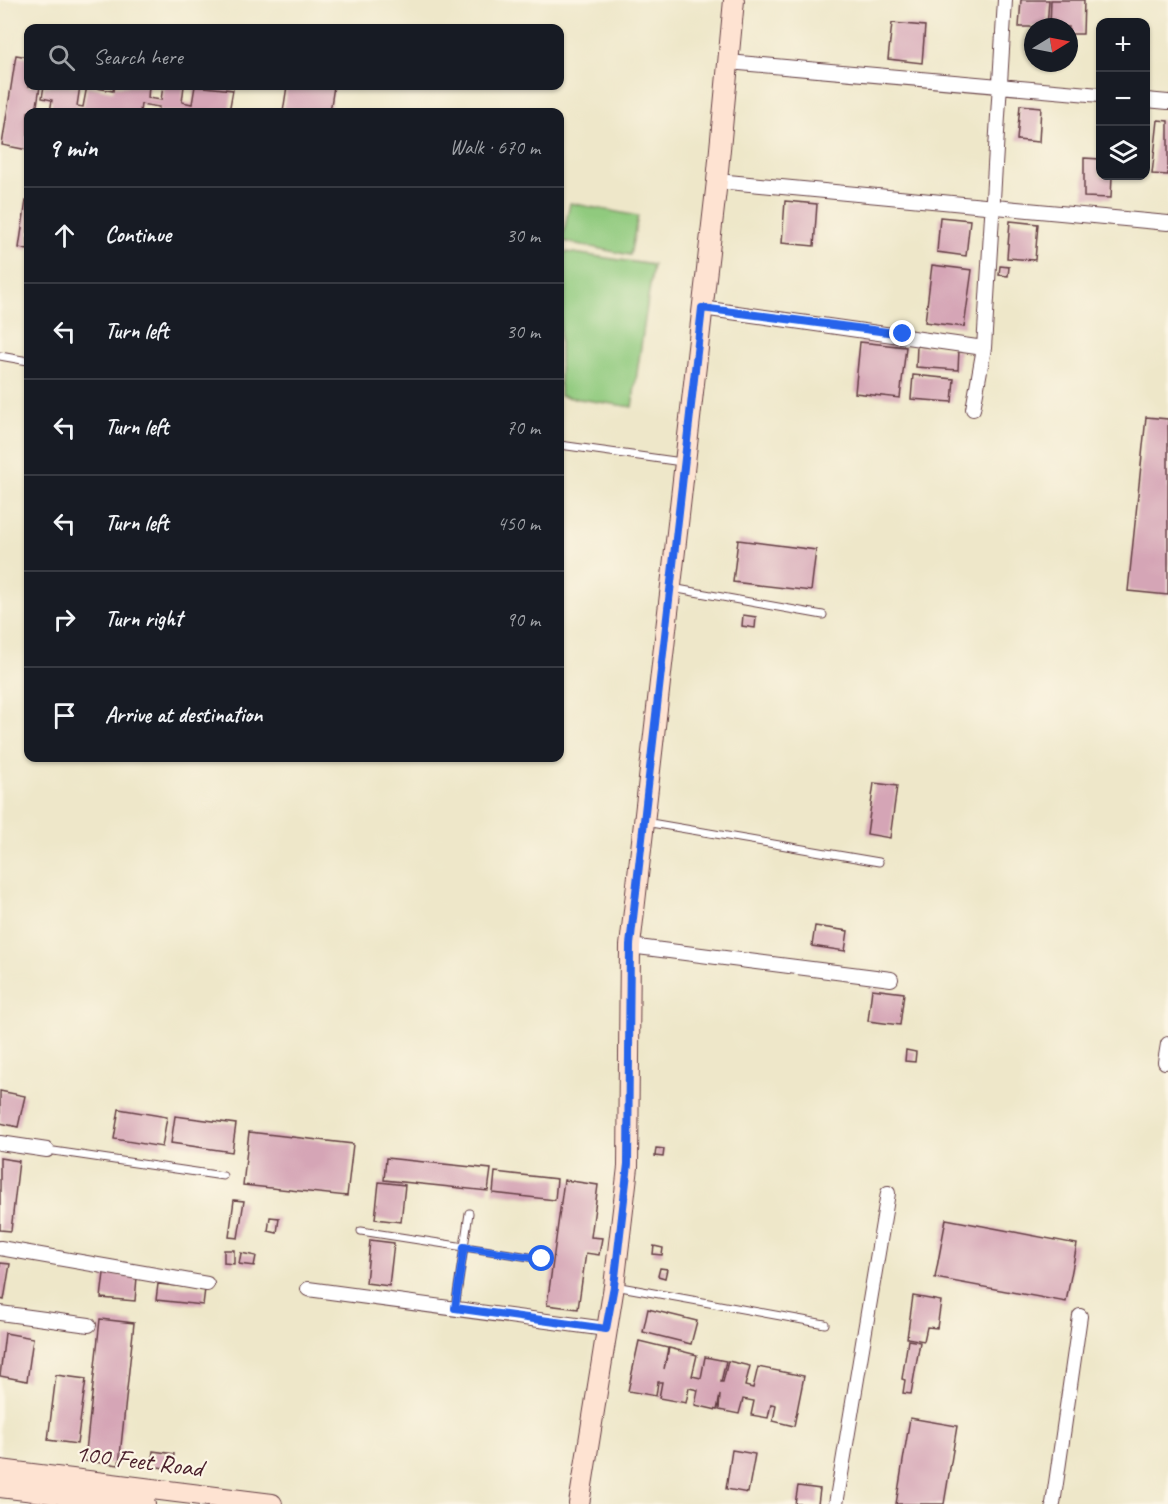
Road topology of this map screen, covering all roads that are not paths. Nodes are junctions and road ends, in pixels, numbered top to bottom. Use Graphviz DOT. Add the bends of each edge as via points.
graph roads {
  1 [pos="734,0"];
  2 [pos="1005,0"];
  3 [pos="728,62"];
  4 [pos="999,85"];
  5 [pos="1096,95"];
  6 [pos="1150,100"];
  7 [pos="1168,102"];
  8 [pos="717,181"];
  9 [pos="992,205"];
  10 [pos="1168,223"];
  11 [pos="702,308"];
  12 [pos="984,348"];
  13 [pos="0,356"];
  14 [pos="24,360"];
  15 [pos="973,409"];
  16 [pos="564,446"];
  17 [pos="686,462"];
  18 [pos="669,587"];
  19 [pos="823,615"];
  20 [pos="644,822"];
  21 [pos="879,862"];
  22 [pos="630,945"];
  23 [pos="891,979"];
  24 [pos="1168,1044"];
  25 [pos="1165,1062"];
  26 [pos="0,1143"];
  27 [pos="47,1150"];
  28 [pos="223,1176"];
  29 [pos="888,1193"];
  30 [pos="469,1214"];
  31 [pos="361,1231"];
  32 [pos="464,1247"];
  33 [pos="0,1248"];
  34 [pos="542,1259"];
  35 [pos="207,1284"];
  36 [pos="614,1286"];
  37 [pos="308,1289"];
  38 [pos="455,1308"];
  39 [pos="0,1313"];
  40 [pos="1080,1316"];
  41 [pos="825,1324"];
  42 [pos="89,1326"];
  43 [pos="606,1329"];
  44 [pos="0,1470"];
  45 [pos="0,1487"];
  46 [pos="145,1504"];
  47 [pos="272,1504"];
  48 [pos="579,1504"];
  49 [pos="836,1504"];
  50 [pos="1053,1504"];
  1 -- 3 [label="street"];
  2 -- 4 [label="street"];
  3 -- 4 [label="street"];
  3 -- 8 [label="street"];
  4 -- 5 [label="street"];
  4 -- 9 [label="street"];
  6 -- 7 [label="street"];
  8 -- 9 [label="street"];
  8 -- 11 [label="street"];
  9 -- 10 [label="street"];
  9 -- 12 [label="street"];
  11 -- 12 [label="street"];
  11 -- 17 [label="street"];
  12 -- 15 [label="street"];
  13 -- 14 [label="lane"];
  16 -- 17 [label="lane"];
  17 -- 18 [label="street"];
  18 -- 19 [label="lane"];
  18 -- 20 [label="street"];
  20 -- 21 [label="lane"];
  20 -- 22 [label="street"];
  22 -- 23 [label="street"];
  22 -- 36 [label="street" via="628,1164"];
  24 -- 25 [label="street"];
  26 -- 27 [label="street"];
  27 -- 28 [label="lane"];
  29 -- 49 [label="street"];
  30 -- 32 [label="lane"];
  31 -- 32 [label="lane"];
  32 -- 34 [label="lane"];
  32 -- 38 [label="lane"];
  33 -- 35 [label="street"];
  36 -- 41 [label="lane"];
  36 -- 43 [label="street"];
  37 -- 38 [label="street"];
  38 -- 43 [label="street"];
  39 -- 42 [label="street"];
  40 -- 50 [label="street"];
  43 -- 48 [label="street"];
  44 -- 47 [label="street, 100 Feet Road"];
  45 -- 46 [label="street, 100 Feet Road"];
}
